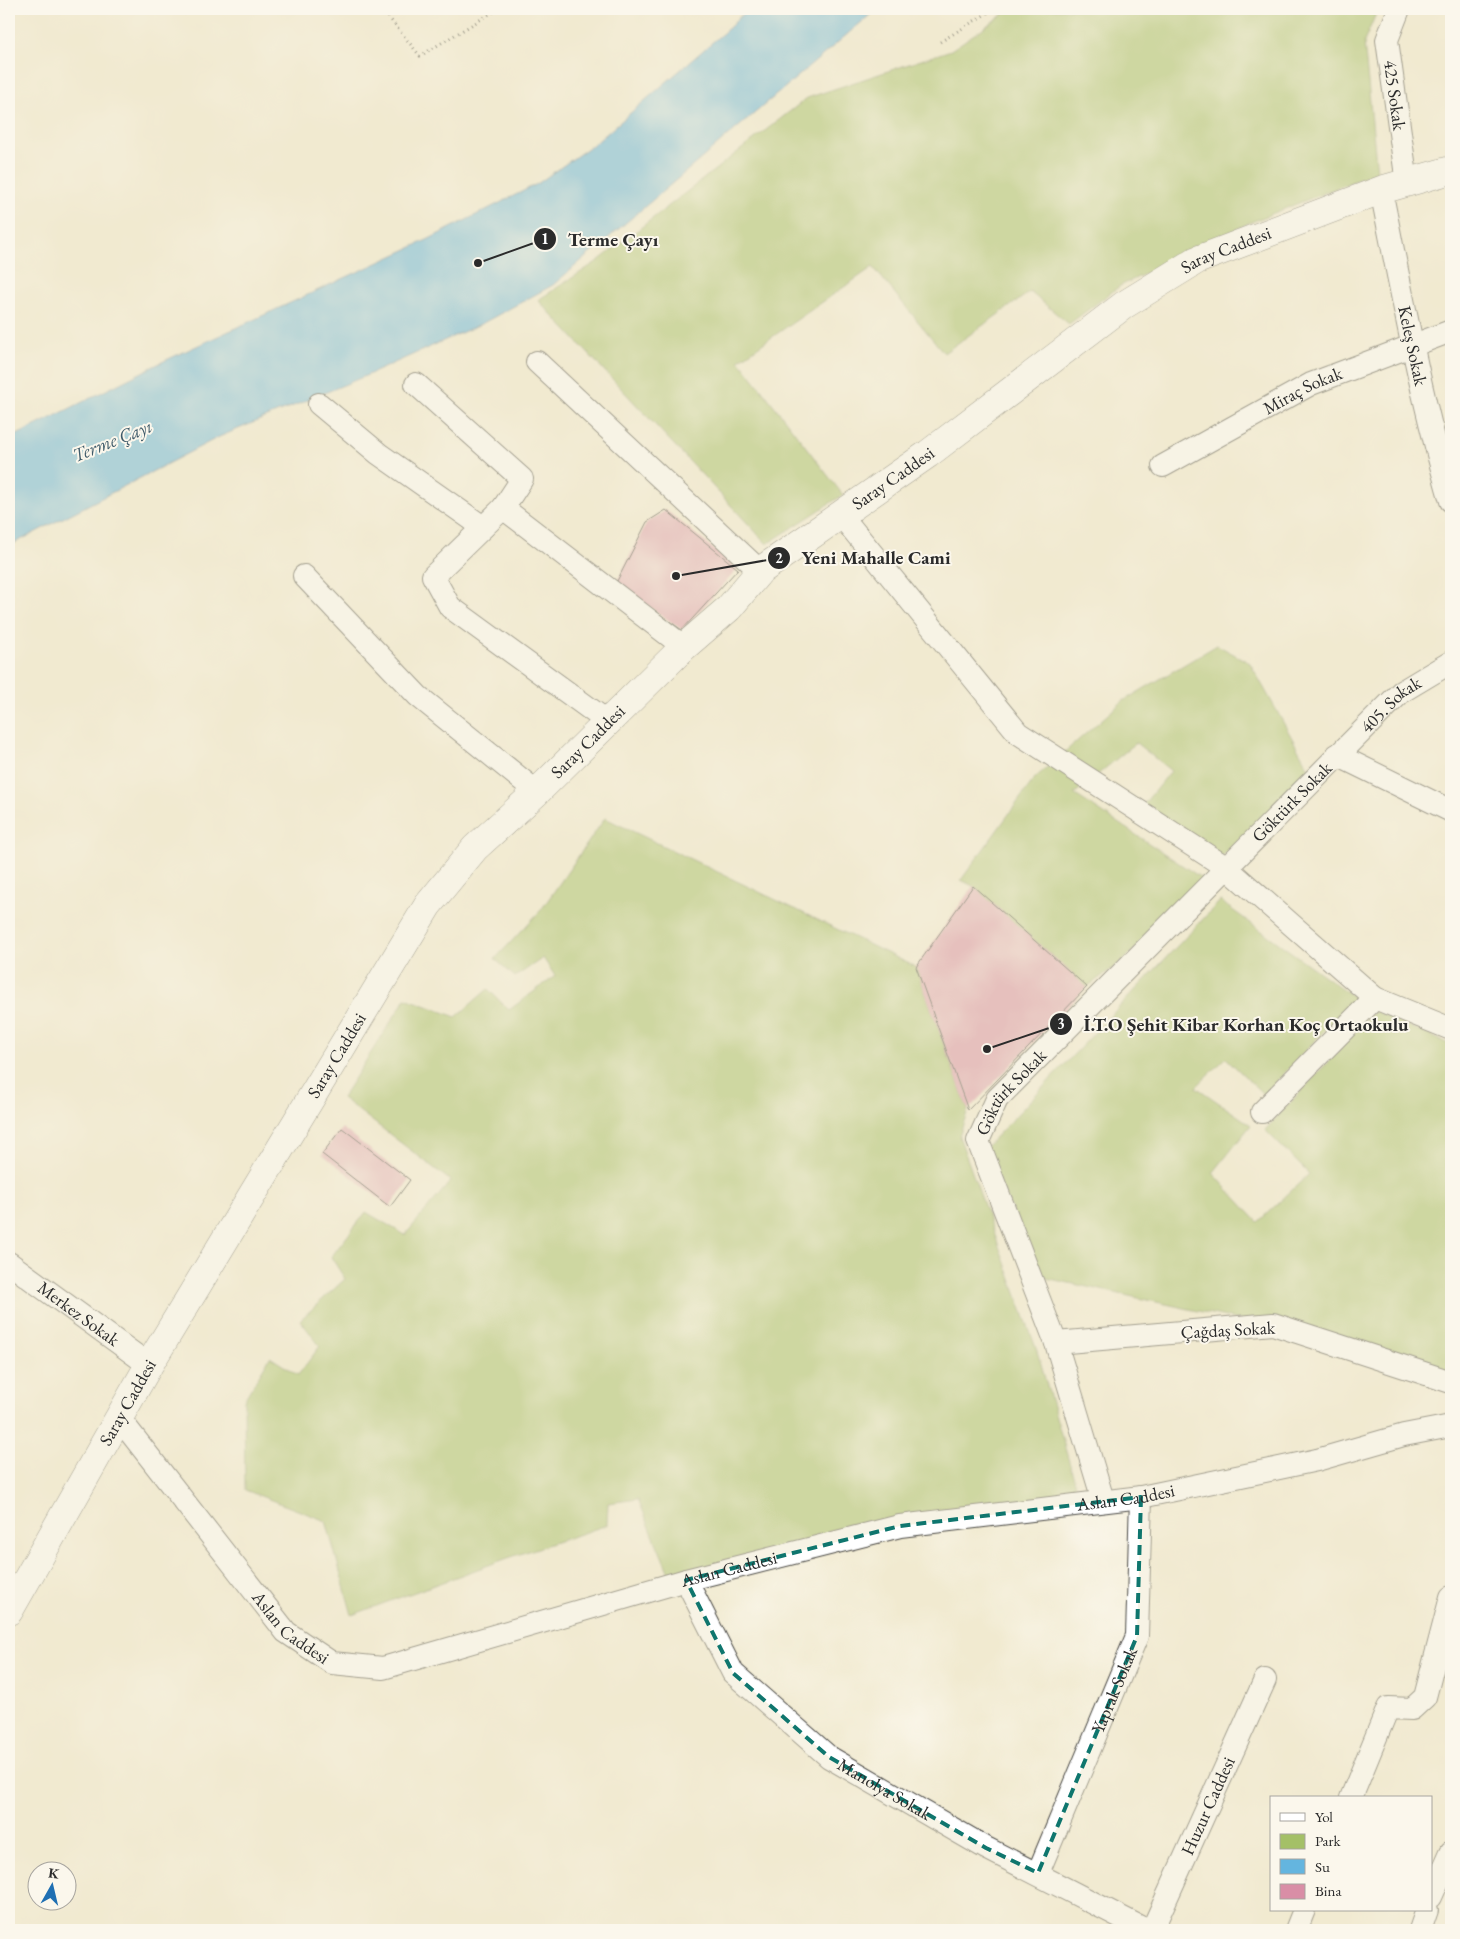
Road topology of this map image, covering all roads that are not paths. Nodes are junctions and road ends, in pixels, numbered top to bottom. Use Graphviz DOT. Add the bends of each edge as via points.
graph roads {
  1 [pos="1399,9"];
  2 [pos="1451,170"];
  3 [pos="1407,183"];
  4 [pos="1381,190"];
  5 [pos="1451,331"];
  6 [pos="1413,344"];
  7 [pos="537,362"];
  8 [pos="416,384"];
  9 [pos="319,404"];
  10 [pos="1445,456"];
  11 [pos="1163,466"];
  12 [pos="1451,501"];
  13 [pos="503,508"];
  14 [pos="840,514"];
  15 [pos="483,527"];
  16 [pos="760,571"];
  17 [pos="304,576"];
  18 [pos="684,647"];
  19 [pos="1451,662"];
  20 [pos="608,722"];
  21 [pos="1337,755"];
  22 [pos="537,792"];
  23 [pos="1451,811"];
  24 [pos="1226,868"];
  25 [pos="1375,998"];
  26 [pos="1451,1029"];
  27 [pos="1262,1112"];
  28 [pos="9,1263"];
  29 [pos="1056,1343"];
  30 [pos="149,1365"];
  31 [pos="1451,1382"];
  32 [pos="119,1418"];
  33 [pos="1451,1426"];
  34 [pos="1141,1496"];
  35 [pos="1103,1500"];
  36 [pos="686,1580"];
  37 [pos="1451,1600"];
  38 [pos="9,1611"];
  39 [pos="1265,1680"];
  40 [pos="1352,1796"];
  41 [pos="1451,1852"];
  42 [pos="1038,1873"];
  43 [pos="1432,1895"];
  44 [pos="1303,1912"];
  45 [pos="1426,1912"];
  46 [pos="1146,1930"];
  47 [pos="1152,1930"];
  48 [pos="1296,1930"];
  49 [pos="1420,1930"];
  1 -- 3 [label="street, 425 Sokak" via="1387,40"];
  2 -- 3 [label="main road, Saray Caddesi"];
  3 -- 4 [label="main road, Saray Caddesi"];
  4 -- 6 [label="street, Keleş Sokak"];
  4 -- 14 [label="main road, Saray Caddesi" via="1197,260 1124,305 928,454"];
  5 -- 6 [label="street, Miraç Sokak"];
  6 -- 10 [label="street, Keleş Sokak"];
  6 -- 11 [label="street, Miraç Sokak" via="1311,384"];
  7 -- 16 [label="street"];
  8 -- 13 [label="street" via="522,479"];
  9 -- 15 [label="street" via="379,454"];
  10 -- 12 [label="street, Keleş Sokak"];
  13 -- 15 [label="street"];
  13 -- 18 [label="street"];
  14 -- 16 [label="main road, Saray Caddesi"];
  14 -- 24 [label="street" via="1018,733"];
  15 -- 20 [label="street" via="433,576 450,607"];
  16 -- 18 [label="main road, Saray Caddesi" via="729,608"];
  17 -- 22 [label="street" via="418,696"];
  18 -- 20 [label="main road, Saray Caddesi"];
  19 -- 21 [label="street, 405. Sokak" via="1401,692"];
  20 -- 22 [label="main road, Saray Caddesi"];
  21 -- 23 [label="street"];
  21 -- 24 [label="street, Göktürk Sokak"];
  22 -- 30 [label="main road, Saray Caddesi" via="475,848 428,905"];
  24 -- 25 [label="street"];
  24 -- 29 [label="street, Göktürk Sokak" via="997,1099 978,1140"];
  25 -- 26 [label="street"];
  25 -- 27 [label="street"];
  28 -- 30 [label="street, Merkez Sokak"];
  29 -- 31 [label="street, Çağdaş Sokak" via="1273,1324"];
  29 -- 35 [label="street, Göktürk Sokak"];
  30 -- 32 [label="main road, Saray Caddesi"];
  32 -- 36 [label="street, Aslan Caddesi" via="286,1632 332,1662 383,1668"];
  32 -- 38 [label="main road, Saray Caddesi"];
  33 -- 34 [label="street, Aslan Caddesi" via="1317,1460"];
  34 -- 35 [label="street, Aslan Caddesi"];
  34 -- 42 [label="street, Yaprak Sokak" via="1137,1636"];
  35 -- 36 [label="street, Aslan Caddesi" via="900,1526"];
  36 -- 42 [label="street, Manolya Sokak" via="733,1672 829,1757 986,1848"];
  37 -- 40 [label="street" via="1425,1697 1412,1708 1388,1708"];
  39 -- 47 [label="street, Huzur Caddesi"];
  41 -- 43 [label="street"];
  42 -- 46 [label="street, Manolya Sokak"];
  44 -- 48 [label="street"];
  45 -- 49 [label="street"];
}
